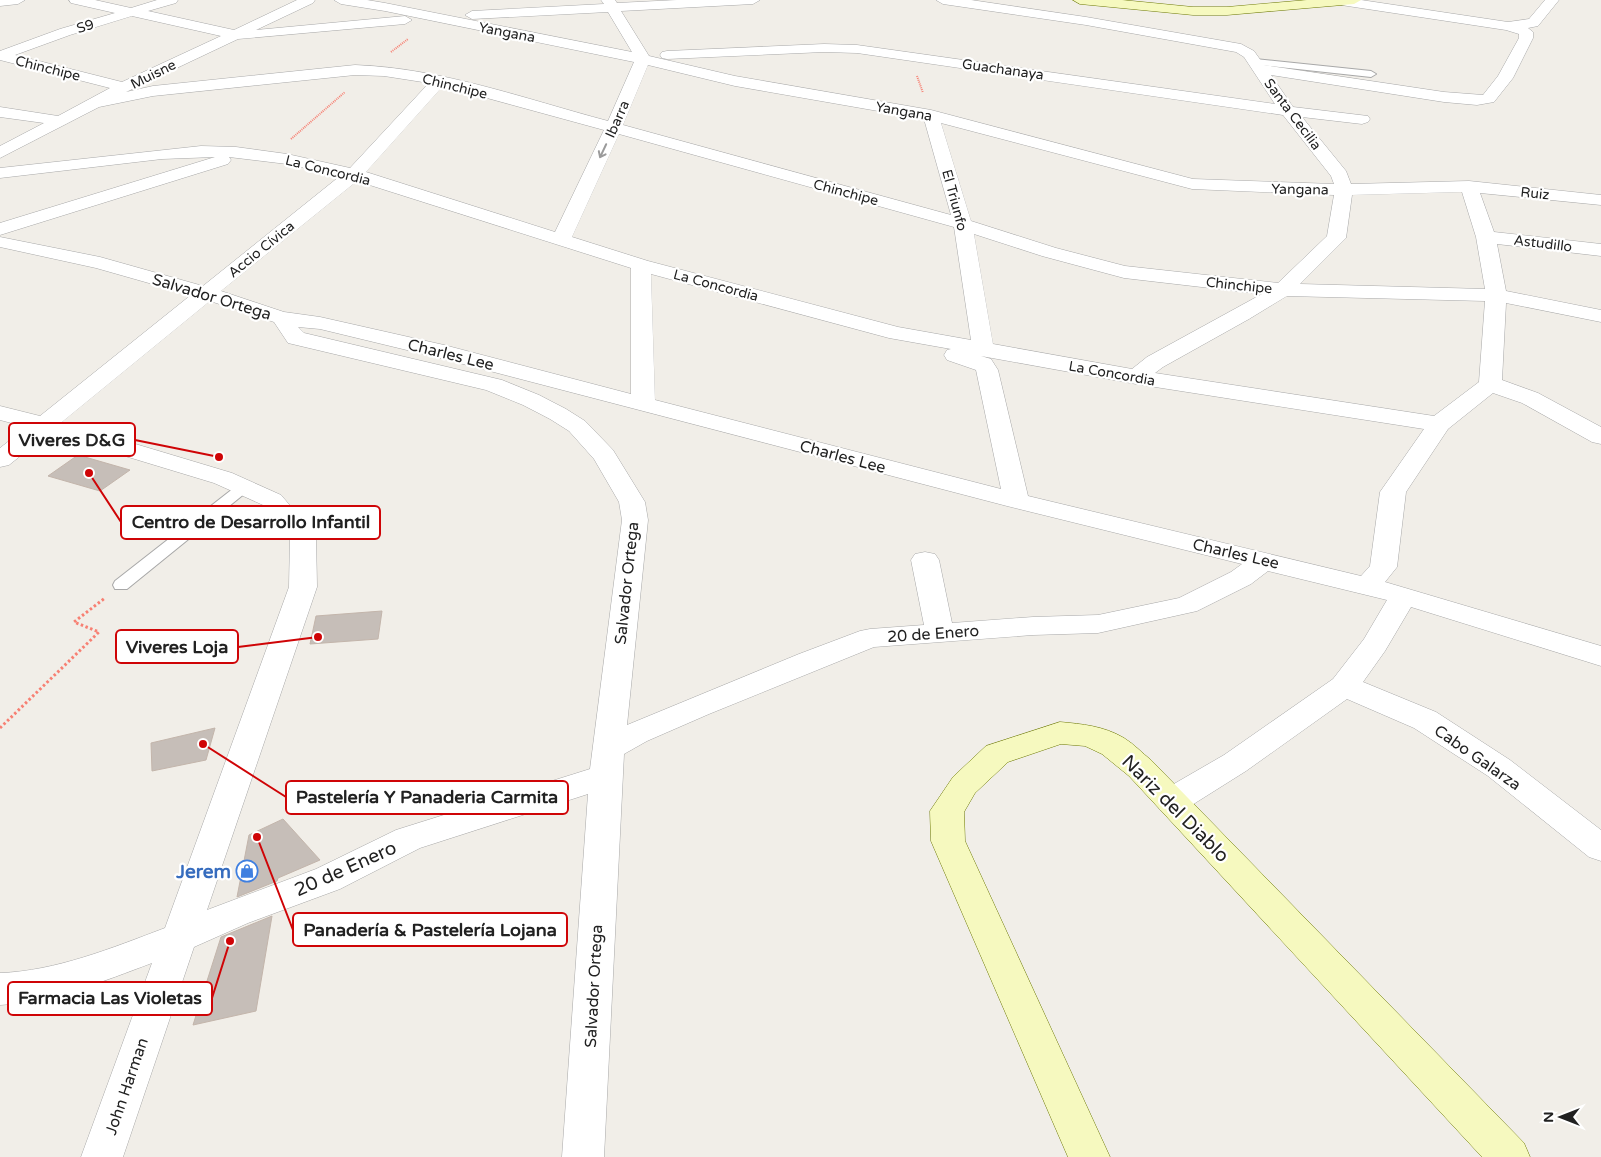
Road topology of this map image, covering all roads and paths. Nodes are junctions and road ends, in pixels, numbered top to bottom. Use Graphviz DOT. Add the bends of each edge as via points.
graph roads {
  1 [pos="18,0"];
  2 [pos="76,0"];
  3 [pos="170,0"];
  4 [pos="308,0"];
  5 [pos="341,0"];
  6 [pos="753,0"];
  7 [pos="943,0"];
  8 [pos="1080,0"];
  9 [pos="1552,0"];
  10 [pos="1348,1"];
  11 [pos="0,2"];
  12 [pos="611,4"];
  13 [pos="131,12"];
  14 [pos="436,17"];
  15 [pos="1508,26"];
  16 [pos="233,34"];
  17 [pos="909,55"];
  18 [pos="0,56"];
  19 [pos="643,59"];
  20 [pos="1257,66"];
  21 [pos="368,70"];
  22 [pos="1370,74"];
  23 [pos="440,80"];
  24 [pos="124,87"];
  25 [pos="96,102"];
  26 [pos="1288,111"];
  27 [pos="0,112"];
  28 [pos="931,115"];
  29 [pos="1362,120"];
  30 [pos="62,121"];
  31 [pos="613,129"];
  32 [pos="236,152"];
  33 [pos="0,153"];
  34 [pos="272,157"];
  35 [pos="0,173"];
  36 [pos="354,174"];
  37 [pos="1469,186"];
  38 [pos="1344,190"];
  39 [pos="1601,200"];
  40 [pos="963,224"];
  41 [pos="2,236"];
  42 [pos="1486,236"];
  43 [pos="560,240"];
  44 [pos="1601,250"];
  45 [pos="641,266"];
  46 [pos="1283,290"];
  47 [pos="206,293"];
  48 [pos="1496,295"];
  49 [pos="1601,316"];
  50 [pos="281,318"];
  51 [pos="897,333"];
  52 [pos="983,350"];
  53 [pos="1136,377"];
  54 [pos="1490,384"];
  55 [pos="643,405"];
  56 [pos="0,413"];
  57 [pos="45,424"];
  58 [pos="1439,424"];
  59 [pos="1601,437"];
  60 [pos="0,460"];
  61 [pos="244,487"];
  62 [pos="1016,501"];
  63 [pos="925,560"];
  64 [pos="1265,560"];
  65 [pos="121,585"];
  66 [pos="1368,585"];
  67 [pos="1404,595"];
  68 [pos="940,633"];
  69 [pos="1601,656"];
  70 [pos="1344,686"];
  71 [pos="0,728"];
  72 [pos="606,762"];
  73 [pos="1172,801"];
  74 [pos="1601,848"];
  75 [pos="177,939"];
  76 [pos="0,989"];
  77 [pos="102,1157"];
  78 [pos="583,1157"];
  79 [pos="1089,1157"];
  80 [pos="1509,1157"];
  1 -- 11 [label="street"];
  2 -- 13 [label="street"];
  3 -- 13 [label="street, S9"];
  4 -- 16 [label="street, Muisne"];
  5 -- 14 [label="street, Yangana"];
  6 -- 12 [label="street"];
  7 -- 20 [label="street, Santa Cecilia" via="1241,48"];
  8 -- 10 [label="street" via="1193,11"];
  9 -- 15 [label="street" via="1533,23"];
  10 -- 15 [label="street"];
  12 -- 14 [label="street"];
  12 -- 19 [label="street"];
  13 -- 16 [label="street"];
  13 -- 18 [label="street, S9"];
  14 -- 16 [label="street"];
  14 -- 19 [label="street, Yangana"];
  14 -- 21 [label="path"];
  15 -- 20 [label="street" via="1526,32 1526,38 1505,78 1488,98 1477,100"];
  16 -- 24 [label="street, Muisne"];
  17 -- 19 [label="street, Guachanaya" via="824,48 665,55"];
  17 -- 26 [label="street, Guachanaya"];
  17 -- 28 [label="path"];
  18 -- 24 [label="street, Chinchipe"];
  19 -- 28 [label="street, Yangana" via="735,81"];
  19 -- 31 [label="street, Ibarra"];
  20 -- 22 [label="lane"];
  20 -- 26 [label="street, Santa Cecilia"];
  21 -- 23 [label="street, Chinchipe"];
  21 -- 25 [label="street, Chinchipe" via="142,92"];
  21 -- 34 [label="path"];
  23 -- 31 [label="street, Chinchipe"];
  23 -- 36 [label="street, Accio Cívica"];
  24 -- 25 [label="street, Muisne"];
  25 -- 30 [label="street, Muisne"];
  26 -- 29 [label="street, Guachanaya"];
  26 -- 38 [label="street, Santa Cecilia" via="1340,175"];
  27 -- 30 [label="street"];
  28 -- 38 [label="street, Yangana" via="1192,184"];
  28 -- 40 [label="street, El Triunfo"];
  30 -- 33 [label="street, Muisne"];
  31 -- 40 [label="street, Chinchipe"];
  31 -- 43 [label="street, Ibarra, one-way"];
  32 -- 34 [label="street, La Concordia"];
  32 -- 35 [label="street, La Concordia" via="162,154"];
  32 -- 41 [label="street" via="222,160"];
  34 -- 36 [label="street, La Concordia"];
  36 -- 43 [label="street, La Concordia"];
  36 -- 47 [label="street, Accio Cívica"];
  37 -- 38 [label="street, Yangana"];
  37 -- 39 [label="street, Ruiz"];
  37 -- 42 [label="street"];
  38 -- 46 [label="street" via="1336,238"];
  40 -- 46 [label="street, Chinchipe" via="1124,272"];
  40 -- 52 [label="street, El Triunfo"];
  41 -- 47 [label="street, Salvador Ortega"];
  42 -- 44 [label="street, Astudillo"];
  42 -- 48 [label="street"];
  43 -- 45 [label="street, La Concordia"];
  45 -- 51 [label="street, La Concordia"];
  45 -- 55 [label="street"];
  46 -- 48 [label="street, Chinchipe"];
  46 -- 53 [label="street" via="1155,362"];
  47 -- 50 [label="street, Salvador Ortega"];
  47 -- 57 [label="street, Accio Cívica"];
  48 -- 49 [label="street, Chinchipe"];
  48 -- 54 [label="street"];
  50 -- 55 [label="street, Charles Lee" via="320,322"];
  50 -- 72 [label="street, Salvador Ortega" via="296,338 494,384 577,426 604,455 632,502 635,520"];
  51 -- 52 [label="street, La Concordia"];
  51 -- 62 [label="street" via="925,347 983,364"];
  52 -- 53 [label="street, La Concordia"];
  53 -- 58 [label="street, La Concordia"];
  54 -- 58 [label="street"];
  54 -- 59 [label="street" via="1530,398"];
  55 -- 62 [label="street, Charles Lee"];
  56 -- 57 [label="street, John Harman"];
  57 -- 60 [label="street, Accio Cívica"];
  57 -- 61 [label="street, John Harman"];
  58 -- 66 [label="street" via="1393,492 1383,567"];
  61 -- 65 [label="lane"];
  61 -- 75 [label="street, John Harman" via="272,500 303,536 303,587"];
  62 -- 64 [label="street, Charles Lee"];
  63 -- 68 [label="street"];
  64 -- 66 [label="street, Charles Lee"];
  64 -- 68 [label="street, 20 de Enero" via="1241,578 1187,605 1098,624"];
  65 -- 71 [label="path" via="74,622 99,632"];
  66 -- 67 [label="street, Charles Lee"];
  67 -- 69 [label="street, Charles Lee"];
  67 -- 70 [label="street" via="1375,644"];
  68 -- 72 [label="street, 20 de Enero" via="870,638 809,661 662,722"];
  70 -- 73 [label="street" via="1236,763"];
  70 -- 74 [label="street, Cabo Galarza" via="1424,720 1499,768"];
  72 -- 75 [label="street, 20 de Enero" via="408,839 328,880 235,913"];
  72 -- 78 [label="street, Salvador Ortega"];
  73 -- 79 [label="street, Nariz del Diablo" via="1113,746 1090,736 1060,733 997,754 964,784 948,811 948,841"];
  73 -- 80 [label="street, Nariz del Diablo"];
  75 -- 76 [label="street, 20 de Enero" via="94,968 21,988"];
  75 -- 77 [label="street, John Harman"];
}
